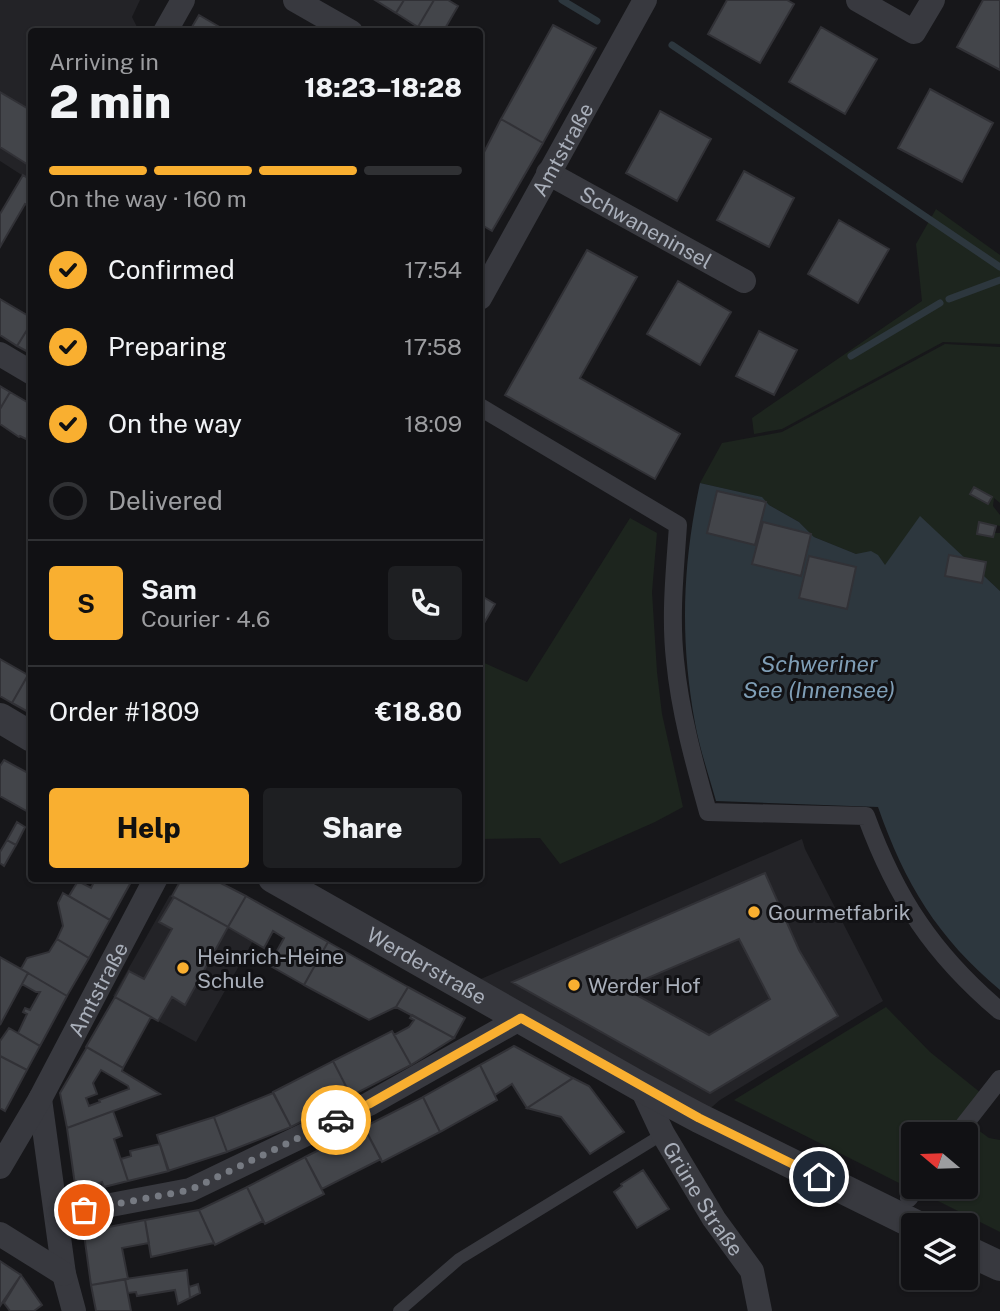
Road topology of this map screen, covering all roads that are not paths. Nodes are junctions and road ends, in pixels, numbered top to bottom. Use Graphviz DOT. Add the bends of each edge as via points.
graph roads {
  1 [pos="183,0"];
  2 [pos="295,0"];
  3 [pos="645,0"];
  4 [pos="858,0"];
  5 [pos="933,0"];
  6 [pos="167,28"];
  7 [pos="344,28"];
  8 [pos="548,173"];
  9 [pos="744,281"];
  10 [pos="483,284"];
  11 [pos="0,354"];
  12 [pos="28,371"];
  13 [pos="483,409"];
  14 [pos="0,718"];
  15 [pos="28,735"];
  16 [pos="154,882"];
  17 [pos="280,882"];
  18 [pos="1000,1011"];
  19 [pos="521,1018"];
  20 [pos="1000,1079"];
  21 [pos="641,1087"];
  22 [pos="40,1099"];
  23 [pos="966,1122"];
  24 [pos="663,1134"];
  25 [pos="0,1167"];
  26 [pos="914,1203"];
  27 [pos="58,1215"];
  28 [pos="0,1234"];
  29 [pos="978,1256"];
  30 [pos="1000,1266"];
  31 [pos="64,1274"];
  32 [pos="401,1310"];
  33 [pos="74,1311"];
  34 [pos="760,1311"];
  1 -- 6 [label="street"];
  2 -- 7 [label="street"];
  3 -- 8 [label="street, Amtstraße"];
  4 -- 5 [label="street" via="914,32"];
  8 -- 9 [label="street, Schwaneninsel"];
  8 -- 10 [label="street, Amtstraße"];
  11 -- 12 [label="street"];
  13 -- 18 [label="street" via="678,525 672,606 674,659 686,731 708,812 866,816 883,861 912,914 967,983"];
  14 -- 15 [label="street"];
  16 -- 22 [label="street, Amtstraße"];
  17 -- 19 [label="street, Werderstraße"];
  19 -- 21 [label="street, Werderstraße"];
  19 -- 27 [label="street" via="369,1104 190,1190"];
  20 -- 23 [label="street"];
  21 -- 24 [label="street, Grüne Straße"];
  21 -- 26 [label="street, Werderstraße"];
  22 -- 25 [label="street, Amtstraße"];
  22 -- 27 [label="street"];
  24 -- 32 [label="lane" via="459,1259"];
  24 -- 34 [label="street, Grüne Straße" via="714,1219 752,1271"];
  27 -- 31 [label="street"];
  28 -- 31 [label="street"];
  29 -- 30 [label="street"];
  31 -- 33 [label="street"];
}
